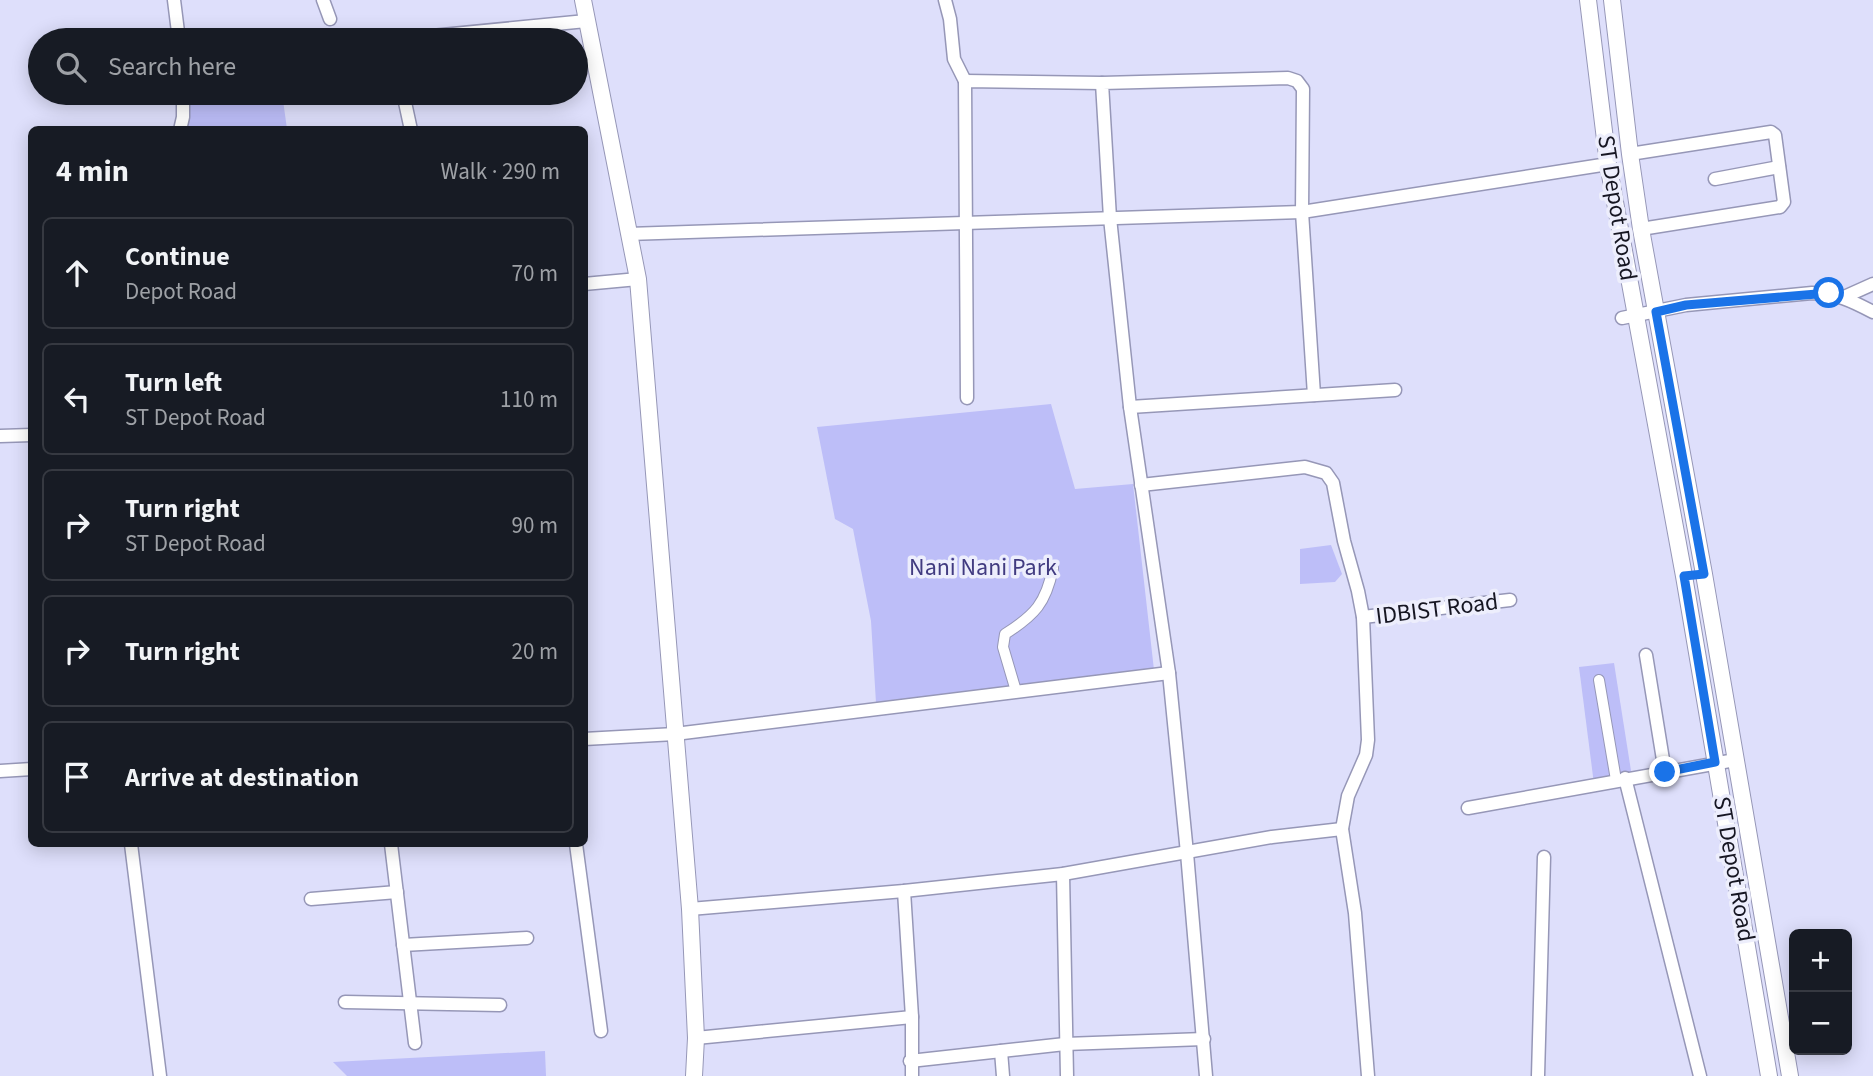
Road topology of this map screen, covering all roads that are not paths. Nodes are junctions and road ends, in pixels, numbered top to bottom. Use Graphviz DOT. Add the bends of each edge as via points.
graph roads {
  1 [pos="174,0"];
  2 [pos="323,0"];
  3 [pos="583,0"];
  4 [pos="945,0"];
  5 [pos="1588,0"];
  6 [pos="1612,0"];
  7 [pos="330,19"];
  8 [pos="586,21"];
  9 [pos="177,28"];
  10 [pos="514,28"];
  11 [pos="587,28"];
  12 [pos="588,31"];
  13 [pos="965,81"];
  14 [pos="1102,83"];
  15 [pos="183,105"];
  16 [pos="406,105"];
  17 [pos="181,126"];
  18 [pos="410,126"];
  19 [pos="1630,154"];
  20 [pos="1608,164"];
  21 [pos="1779,167"];
  22 [pos="1715,179"];
  23 [pos="1302,212"];
  24 [pos="1110,218"];
  25 [pos="966,223"];
  26 [pos="1641,229"];
  27 [pos="628,234"];
  28 [pos="638,279"];
  29 [pos="588,284"];
  30 [pos="1873,284"];
  31 [pos="1844,296"];
  32 [pos="1656,312"];
  33 [pos="1873,312"];
  34 [pos="1629,317"];
  35 [pos="1395,390"];
  36 [pos="1314,395"];
  37 [pos="967,398"];
  38 [pos="1130,407"];
  39 [pos="28,435"];
  40 [pos="0,436"];
  41 [pos="1141,485"];
  42 [pos="1053,568"];
  43 [pos="1704,574"];
  44 [pos="1684,576"];
  45 [pos="1510,600"];
  46 [pos="1363,617"];
  47 [pos="1646,655"];
  48 [pos="1169,673"];
  49 [pos="1599,680"];
  50 [pos="1016,691"];
  51 [pos="675,734"];
  52 [pos="588,739"];
  53 [pos="1735,760"];
  54 [pos="1715,762"];
  55 [pos="28,769"];
  56 [pos="0,771"];
  57 [pos="1665,772"];
  58 [pos="1621,779"];
  59 [pos="1468,808"];
  60 [pos="1342,829"];
  61 [pos="131,847"];
  62 [pos="391,847"];
  63 [pos="576,847"];
  64 [pos="1187,853"];
  65 [pos="1544,857"];
  66 [pos="1063,874"];
  67 [pos="904,891"];
  68 [pos="397,892"];
  69 [pos="311,900"];
  70 [pos="690,909"];
  71 [pos="527,938"];
  72 [pos="403,945"];
  73 [pos="345,1002"];
  74 [pos="410,1004"];
  75 [pos="500,1005"];
  76 [pos="912,1017"];
  77 [pos="601,1031"];
  78 [pos="696,1038"];
  79 [pos="1204,1039"];
  80 [pos="415,1043"];
  81 [pos="1065,1044"];
  82 [pos="1001,1051"];
  83 [pos="910,1061"];
  84 [pos="160,1076"];
  85 [pos="694,1076"];
  86 [pos="912,1076"];
  87 [pos="1003,1076"];
  88 [pos="1067,1076"];
  89 [pos="1206,1076"];
  90 [pos="1368,1076"];
  91 [pos="1538,1076"];
  92 [pos="1700,1076"];
  93 [pos="1769,1076"];
  94 [pos="1790,1076"];
  1 -- 9 [label="street"];
  2 -- 7 [label="street"];
  3 -- 8 [label="street"];
  4 -- 13 [label="street" via="954,59"];
  5 -- 20 [label="street, ST Depot Road"];
  6 -- 19 [label="street, ST Depot Road"];
  8 -- 10 [label="street"];
  8 -- 11 [label="street"];
  12 -- 27 [label="street"];
  13 -- 14 [label="street"];
  13 -- 25 [label="street"];
  14 -- 23 [label="street" via="1297,81 1304,98"];
  14 -- 24 [label="street"];
  15 -- 17 [label="street"];
  16 -- 18 [label="street"];
  19 -- 21 [label="street" via="1771,131"];
  19 -- 26 [label="street, ST Depot Road"];
  20 -- 23 [label="street"];
  20 -- 34 [label="street, ST Depot Road"];
  21 -- 22 [label="street"];
  21 -- 26 [label="street" via="1784,202 1780,207"];
  23 -- 24 [label="street"];
  23 -- 36 [label="street"];
  24 -- 25 [label="street"];
  24 -- 38 [label="street"];
  25 -- 27 [label="street"];
  25 -- 37 [label="street"];
  26 -- 32 [label="street, ST Depot Road"];
  27 -- 28 [label="street"];
  28 -- 29 [label="street"];
  28 -- 51 [label="street"];
  30 -- 31 [label="street"];
  31 -- 32 [label="street" via="1812,293"];
  31 -- 33 [label="street"];
  32 -- 34 [label="street"];
  32 -- 43 [label="street, ST Depot Road"];
  34 -- 44 [label="street, ST Depot Road"];
  35 -- 36 [label="street"];
  36 -- 38 [label="street"];
  38 -- 41 [label="street"];
  39 -- 40 [label="street"];
  41 -- 46 [label="street" via="1305,467 1326,473 1333,483"];
  41 -- 48 [label="street"];
  42 -- 50 [label="street" via="1038,610 1004,634 1003,648"];
  43 -- 44 [label="street"];
  43 -- 53 [label="street, ST Depot Road"];
  44 -- 54 [label="street, ST Depot Road"];
  45 -- 46 [label="street, IDBIST Road"];
  46 -- 60 [label="street" via="1368,740"];
  47 -- 57 [label="street"];
  48 -- 50 [label="street"];
  48 -- 64 [label="street"];
  49 -- 58 [label="street"];
  50 -- 51 [label="street"];
  51 -- 52 [label="street"];
  51 -- 70 [label="street"];
  53 -- 54 [label="street"];
  53 -- 94 [label="street, ST Depot Road"];
  54 -- 57 [label="street"];
  54 -- 93 [label="street, ST Depot Road"];
  55 -- 56 [label="street"];
  57 -- 58 [label="street"];
  58 -- 59 [label="street"];
  58 -- 92 [label="street"];
  60 -- 64 [label="street"];
  60 -- 90 [label="street" via="1355,913"];
  61 -- 84 [label="street"];
  62 -- 68 [label="street"];
  63 -- 77 [label="street"];
  64 -- 66 [label="street"];
  64 -- 79 [label="street"];
  65 -- 91 [label="street"];
  66 -- 67 [label="street"];
  66 -- 81 [label="street"];
  67 -- 70 [label="street"];
  67 -- 76 [label="street"];
  68 -- 69 [label="street"];
  68 -- 72 [label="street"];
  70 -- 78 [label="street"];
  71 -- 72 [label="street"];
  72 -- 74 [label="street"];
  73 -- 74 [label="street"];
  74 -- 75 [label="street"];
  74 -- 80 [label="street"];
  76 -- 78 [label="street"];
  76 -- 83 [label="street"];
  78 -- 85 [label="street"];
  79 -- 81 [label="street"];
  79 -- 89 [label="street"];
  81 -- 82 [label="street"];
  81 -- 88 [label="street"];
  82 -- 83 [label="street"];
  82 -- 87 [label="street"];
  83 -- 86 [label="street"];
}
